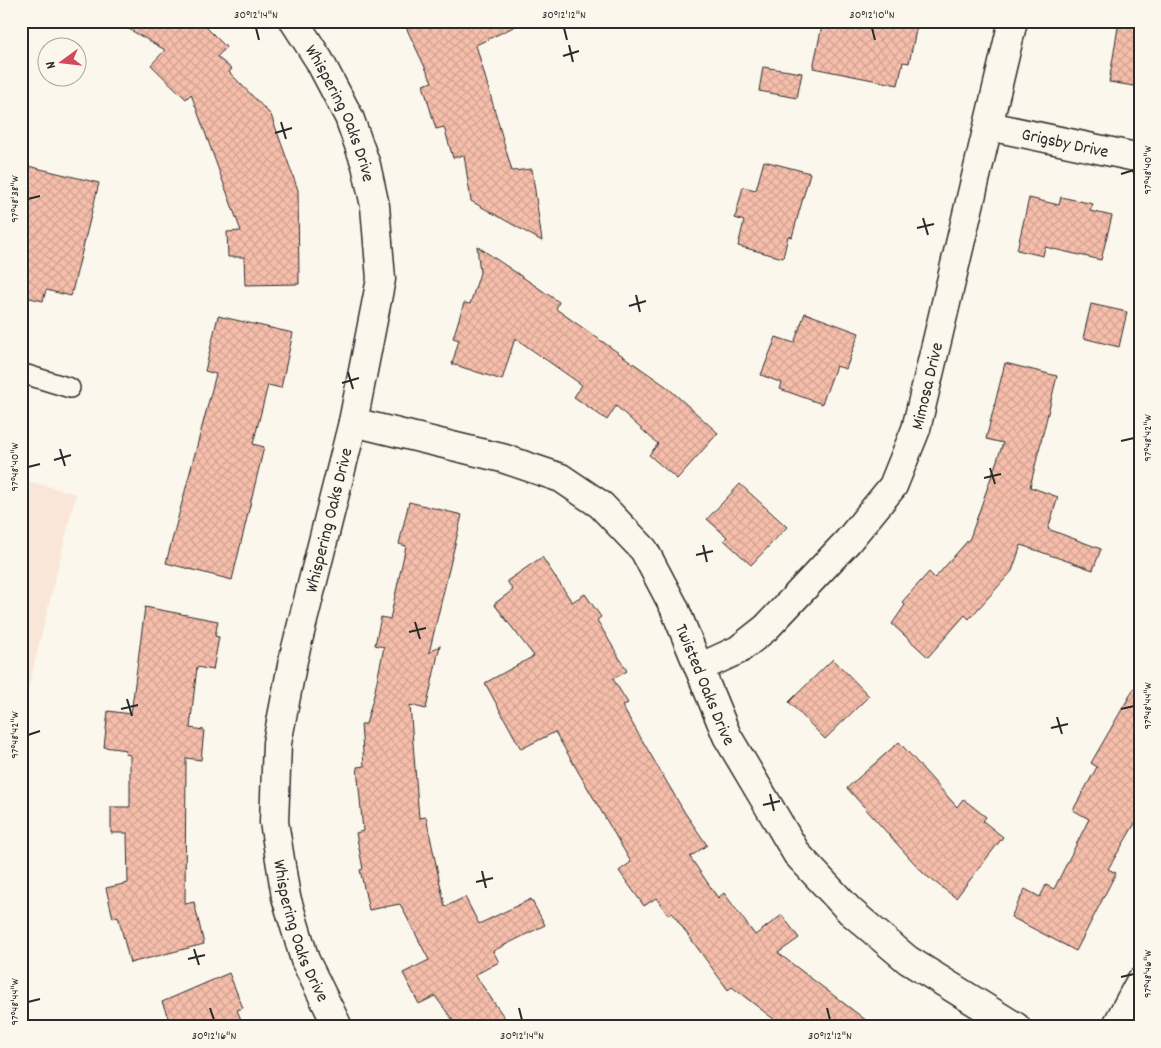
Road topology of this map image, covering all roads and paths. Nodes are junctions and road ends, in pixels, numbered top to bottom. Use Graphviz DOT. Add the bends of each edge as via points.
graph roads {
  1 [pos="294,21"];
  2 [pos="1013,21"];
  3 [pos="989,126"];
  4 [pos="1140,158"];
  5 [pos="21,373"];
  6 [pos="70,388"];
  7 [pos="353,422"];
  8 [pos="699,668"];
  9 [pos="1140,982"];
  10 [pos="338,1027"];
  11 [pos="1016,1027"];
  12 [pos="1116,1027"];
  1 -- 7 [label="street, Whispering Oaks Drive" via="319,60 348,117 366,165 375,206 381,279"];
  2 -- 3 [label="street, Mimosa Drive"];
  3 -- 4 [label="street, Grigsby Drive"];
  3 -- 8 [label="street, Mimosa Drive" via="916,429 893,486 848,541 766,628 738,650"];
  5 -- 6 [label="lane"];
  7 -- 8 [label="street, Twisted Oaks Drive" via="502,458 560,478 601,505 644,550 674,607"];
  7 -- 10 [label="street, Whispering Oaks Drive" via="292,660 277,743 274,822 286,897 305,960"];
  8 -- 11 [label="street, Twisted Oaks Drive" via="727,736 797,854 850,910 908,960"];
  9 -- 12 [label="street"];
}
